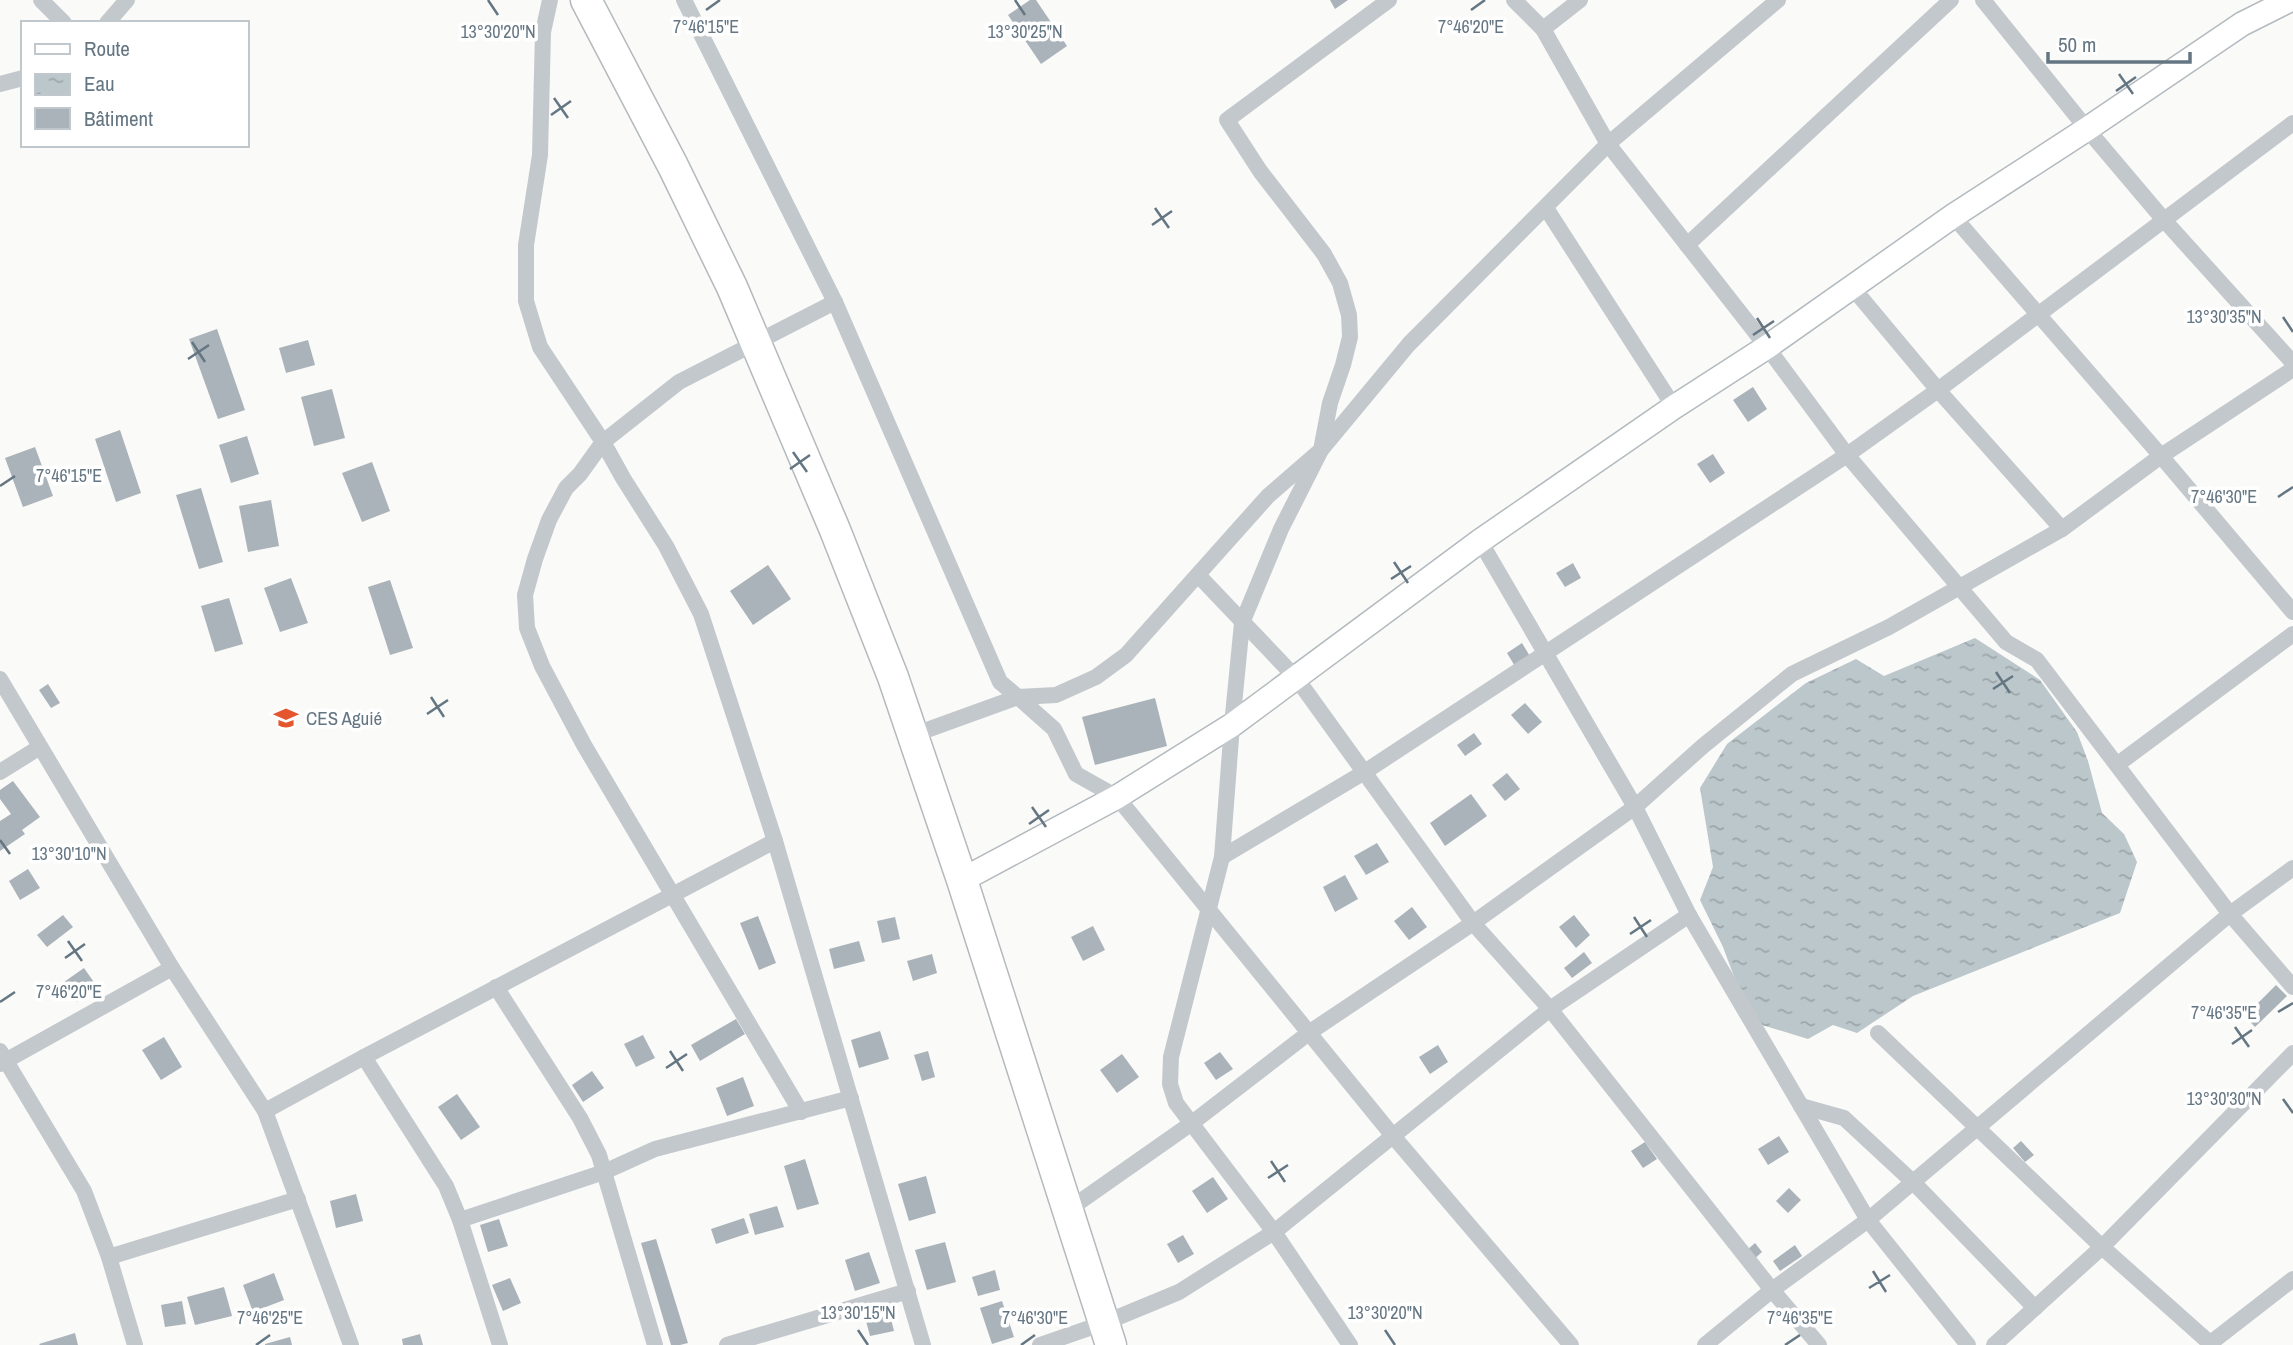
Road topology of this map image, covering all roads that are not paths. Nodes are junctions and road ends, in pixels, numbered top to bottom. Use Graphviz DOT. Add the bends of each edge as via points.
graph roads {
  1 [pos="41,0"];
  2 [pos="127,0"];
  3 [pos="550,0"];
  4 [pos="586,0"];
  5 [pos="684,0"];
  6 [pos="1389,0"];
  7 [pos="1514,0"];
  8 [pos="1580,0"];
  9 [pos="1778,0"];
  10 [pos="1951,0"];
  11 [pos="1983,0"];
  12 [pos="2290,0"];
  13 [pos="62,21"];
  14 [pos="109,21"];
  15 [pos="1543,29"];
  16 [pos="21,79"];
  17 [pos="0,84"];
  18 [pos="2293,123"];
  19 [pos="2087,129"];
  20 [pos="1608,144"];
  21 [pos="1546,208"];
  22 [pos="1953,216"];
  23 [pos="2164,220"];
  24 [pos="1687,245"];
  25 [pos="1852,287"];
  26 [pos="835,302"];
  27 [pos="2037,314"];
  28 [pos="755,342"];
  29 [pos="1767,347"];
  30 [pos="2293,363"];
  31 [pos="2293,369"];
  32 [pos="1938,390"];
  33 [pos="1674,407"];
  34 [pos="603,442"];
  35 [pos="1321,450"];
  36 [pos="1847,455"];
  37 [pos="2161,456"];
  38 [pos="2062,529"];
  39 [pos="1480,541"];
  40 [pos="1199,576"];
  41 [pos="1958,588"];
  42 [pos="2293,612"];
  43 [pos="1242,623"];
  44 [pos="2293,634"];
  45 [pos="1546,652"];
  46 [pos="0,679"];
  47 [pos="1297,679"];
  48 [pos="1018,696"];
  49 [pos="1231,725"];
  50 [pos="913,734"];
  51 [pos="40,747"];
  52 [pos="2118,764"];
  53 [pos="0,772"];
  54 [pos="1363,773"];
  55 [pos="1117,797"];
  56 [pos="1634,807"];
  57 [pos="775,841"];
  58 [pos="1222,857"];
  59 [pos="2293,868"];
  60 [pos="962,880"];
  61 [pos="672,895"];
  62 [pos="1209,913"];
  63 [pos="2230,914"];
  64 [pos="1689,915"];
  65 [pos="1473,923"];
  66 [pos="172,968"];
  67 [pos="496,987"];
  68 [pos="2293,987"];
  69 [pos="1550,1009"];
  70 [pos="1310,1032"];
  71 [pos="1878,1033"];
  72 [pos="2293,1053"];
  73 [pos="363,1057"];
  74 [pos="2,1059"];
  75 [pos="851,1098"];
  76 [pos="1801,1105"];
  77 [pos="265,1111"];
  78 [pos="801,1112"];
  79 [pos="1192,1123"];
  80 [pos="1979,1127"];
  81 [pos="1393,1136"];
  82 [pos="604,1172"];
  83 [pos="1913,1182"];
  84 [pos="298,1199"];
  85 [pos="1068,1210"];
  86 [pos="460,1220"];
  87 [pos="1868,1220"];
  88 [pos="1274,1232"];
  89 [pos="2102,1247"];
  90 [pos="109,1257"];
  91 [pos="2293,1279"];
  92 [pos="1772,1290"];
  93 [pos="908,1291"];
  94 [pos="2035,1308"];
  95 [pos="1108,1334"];
  96 [pos="2210,1344"];
  97 [pos="135,1345"];
  98 [pos="351,1345"];
  99 [pos="500,1345"];
  100 [pos="655,1345"];
  101 [pos="727,1345"];
  102 [pos="923,1345"];
  103 [pos="1040,1345"];
  104 [pos="1350,1345"];
  105 [pos="1571,1345"];
  106 [pos="1705,1345"];
  107 [pos="1819,1345"];
  108 [pos="1968,1345"];
  109 [pos="1994,1345"];
  1 -- 13 [label="street"];
  2 -- 14 [label="street"];
  3 -- 34 [label="street" via="543,32 540,155 526,245 526,301 540,347"];
  4 -- 28 [label="highway" via="673,166"];
  5 -- 26 [label="street"];
  6 -- 35 [label="street" via="1227,120 1259,171 1324,254 1349,315 1350,337"];
  7 -- 15 [label="street"];
  8 -- 15 [label="street"];
  9 -- 20 [label="street"];
  10 -- 24 [label="street"];
  11 -- 19 [label="street"];
  12 -- 19 [label="street" via="2242,24"];
  15 -- 20 [label="street"];
  16 -- 17 [label="street"];
  18 -- 23 [label="street"];
  19 -- 22 [label="street"];
  19 -- 23 [label="street"];
  20 -- 21 [label="street"];
  20 -- 24 [label="street"];
  21 -- 33 [label="street"];
  21 -- 35 [label="street" via="1409,344"];
  22 -- 25 [label="street"];
  22 -- 27 [label="street"];
  23 -- 27 [label="street"];
  23 -- 30 [label="street"];
  24 -- 29 [label="street"];
  25 -- 29 [label="street"];
  25 -- 32 [label="street"];
  26 -- 28 [label="street"];
  26 -- 48 [label="street" via="1000,682"];
  27 -- 32 [label="street"];
  27 -- 37 [label="street"];
  28 -- 34 [label="street" via="678,383"];
  28 -- 50 [label="highway" via="835,530"];
  29 -- 33 [label="street"];
  29 -- 36 [label="street"];
  31 -- 37 [label="street"];
  32 -- 36 [label="street"];
  32 -- 38 [label="street"];
  33 -- 39 [label="street"];
  34 -- 57 [label="street" via="701,614"];
  34 -- 61 [label="street" via="566,488 550,520 525,595 527,628 584,745"];
  35 -- 40 [label="street" via="1269,496"];
  35 -- 43 [label="street" via="1281,529"];
  36 -- 41 [label="street"];
  36 -- 45 [label="street"];
  37 -- 38 [label="street"];
  37 -- 42 [label="street"];
  38 -- 41 [label="street"];
  39 -- 45 [label="street"];
  39 -- 47 [label="street"];
  40 -- 43 [label="street"];
  40 -- 48 [label="street" via="1126,655 1096,677 1056,695"];
  41 -- 52 [label="street" via="2006,642 2037,660"];
  41 -- 56 [label="street" via="1792,674"];
  43 -- 47 [label="street"];
  43 -- 49 [label="street"];
  44 -- 52 [label="street"];
  45 -- 54 [label="street"];
  45 -- 56 [label="street"];
  46 -- 51 [label="street"];
  47 -- 49 [label="street"];
  47 -- 54 [label="street"];
  48 -- 50 [label="street"];
  48 -- 55 [label="street" via="1054,729 1076,774"];
  49 -- 55 [label="street"];
  49 -- 58 [label="street"];
  50 -- 60 [label="highway"];
  51 -- 53 [label="street"];
  51 -- 66 [label="street"];
  52 -- 63 [label="street"];
  54 -- 58 [label="street"];
  54 -- 65 [label="street"];
  55 -- 60 [label="street"];
  55 -- 62 [label="street"];
  56 -- 64 [label="street"];
  56 -- 65 [label="street"];
  57 -- 61 [label="street"];
  57 -- 75 [label="street"];
  58 -- 62 [label="street"];
  59 -- 63 [label="street"];
  60 -- 85 [label="highway"];
  61 -- 67 [label="street"];
  61 -- 78 [label="street"];
  62 -- 70 [label="street"];
  62 -- 79 [label="street" via="1171,1057 1170,1084 1176,1103"];
  63 -- 68 [label="street"];
  63 -- 80 [label="street"];
  64 -- 69 [label="street"];
  64 -- 76 [label="street"];
  65 -- 69 [label="street"];
  65 -- 70 [label="street"];
  66 -- 74 [label="street"];
  66 -- 77 [label="street"];
  67 -- 73 [label="street"];
  67 -- 82 [label="street" via="580,1118"];
  69 -- 81 [label="street"];
  69 -- 92 [label="street"];
  70 -- 79 [label="street"];
  70 -- 81 [label="street"];
  71 -- 80 [label="street"];
  72 -- 89 [label="street"];
  73 -- 77 [label="street"];
  73 -- 86 [label="street" via="446,1186"];
  74 -- 90 [label="street" via="84,1191"];
  75 -- 78 [label="street"];
  75 -- 93 [label="street"];
  76 -- 83 [label="street" via="1844,1118"];
  76 -- 87 [label="street"];
  77 -- 84 [label="street"];
  78 -- 82 [label="street" via="655,1149"];
  79 -- 85 [label="street"];
  79 -- 88 [label="street"];
  80 -- 83 [label="street"];
  80 -- 89 [label="street"];
  81 -- 88 [label="street"];
  81 -- 105 [label="street"];
  82 -- 86 [label="street"];
  82 -- 100 [label="street"];
  83 -- 87 [label="street"];
  83 -- 94 [label="street"];
  84 -- 90 [label="street"];
  84 -- 98 [label="street"];
  85 -- 95 [label="highway"];
  86 -- 99 [label="street"];
  87 -- 92 [label="street"];
  87 -- 108 [label="street"];
  88 -- 95 [label="street"];
  88 -- 104 [label="street"];
  89 -- 94 [label="street"];
  89 -- 96 [label="street"];
  90 -- 97 [label="street"];
  91 -- 96 [label="street"];
  92 -- 106 [label="street"];
  92 -- 107 [label="street"];
  93 -- 101 [label="street"];
  93 -- 102 [label="street"];
  94 -- 109 [label="street"];
  95 -- 103 [label="street"];
}
